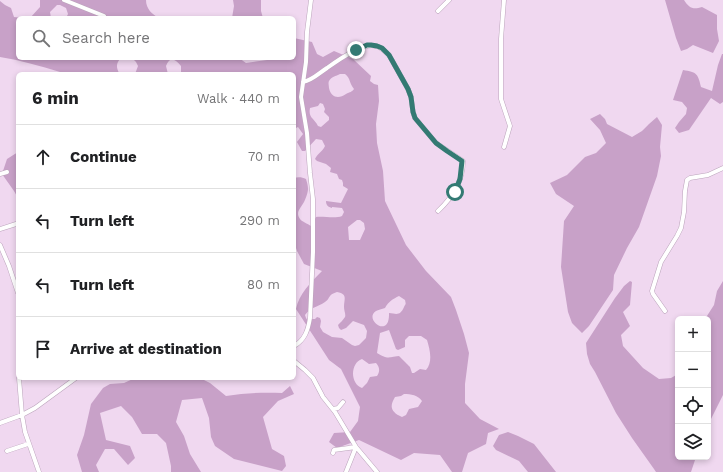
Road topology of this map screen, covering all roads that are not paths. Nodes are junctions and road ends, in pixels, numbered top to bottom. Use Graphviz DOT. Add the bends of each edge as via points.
graph roads {
  1 [pos="64,0"];
  2 [pos="311,0"];
  3 [pos="450,0"];
  4 [pos="504,0"];
  5 [pos="438,11"];
  6 [pos="104,16"];
  7 [pos="303,82"];
  8 [pos="504,147"];
  9 [pos="723,168"];
  10 [pos="7,172"];
  11 [pos="0,174"];
  12 [pos="438,211"];
  13 [pos="16,224"];
  14 [pos="0,229"];
  15 [pos="0,245"];
  16 [pos="16,287"];
  17 [pos="664,311"];
  18 [pos="296,345"];
  19 [pos="296,362"];
  20 [pos="19,380"];
  21 [pos="73,380"];
  22 [pos="343,402"];
  23 [pos="333,409"];
  24 [pos="22,415"];
  25 [pos="0,423"];
  26 [pos="28,444"];
  27 [pos="356,447"];
  28 [pos="7,451"];
  29 [pos="333,453"];
  30 [pos="375,471"];
  31 [pos="39,472"];
  32 [pos="346,472"];
  1 -- 6 [label="street"];
  2 -- 7 [label="street"];
  3 -- 5 [label="street"];
  4 -- 8 [label="street" via="500,39 501,99 510,126"];
  7 -- 12 [label="street" via="367,45 377,46 386,51 408,89 415,118 436,143 462,161 460,179 455,192"];
  7 -- 18 [label="street" via="302,100 313,199 312,252 309,324 303,339"];
  9 -- 17 [label="street" via="687,180 681,228 661,262 652,291"];
  10 -- 11 [label="street"];
  13 -- 14 [label="street"];
  15 -- 16 [label="street"];
  19 -- 23 [label="street" via="310,375"];
  20 -- 24 [label="street"];
  21 -- 24 [label="street"];
  22 -- 23 [label="street" via="338,408"];
  23 -- 27 [label="street"];
  24 -- 25 [label="street"];
  24 -- 26 [label="street"];
  26 -- 28 [label="street"];
  26 -- 31 [label="street"];
  27 -- 29 [label="street" via="334,450"];
  27 -- 30 [label="street"];
  27 -- 32 [label="street"];
}
